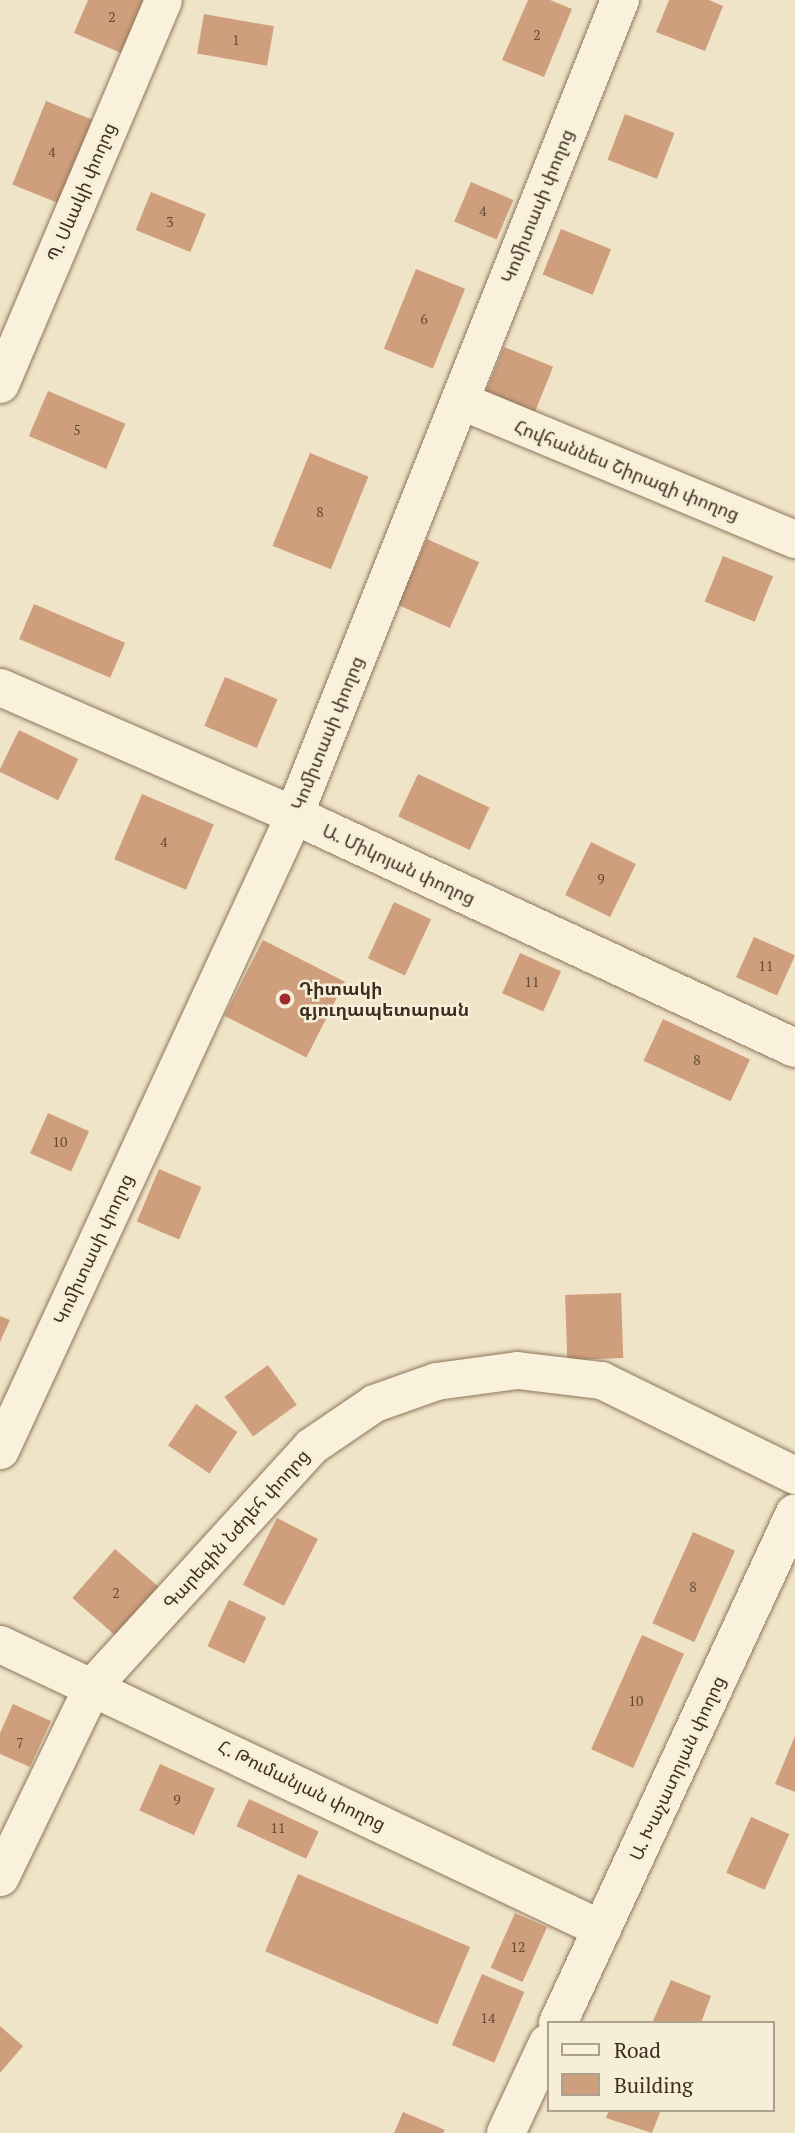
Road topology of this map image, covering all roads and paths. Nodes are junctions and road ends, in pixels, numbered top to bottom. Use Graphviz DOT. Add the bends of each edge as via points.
graph roads {
  1 [pos="163,0"];
  2 [pos="620,0"];
  3 [pos="0,384"];
  4 [pos="459,401"];
  5 [pos="795,539"];
  6 [pos="0,687"];
  7 [pos="294,816"];
  8 [pos="795,1048"];
  9 [pos="0,1450"];
  10 [pos="795,1475"];
  11 [pos="795,1513"];
  12 [pos="0,1644"];
  13 [pos="93,1685"];
  14 [pos="0,1877"];
  15 [pos="602,1929"];
  16 [pos="559,2021"];
  17 [pos="546,2047"];
  18 [pos="506,2133"];
  1 -- 3 [label="street, Պ. Սևակի փողոց"];
  2 -- 4 [label="main road, Կոմիտասի փողոց"];
  4 -- 5 [label="street, Հովհաննես Շիրազի փողոց"];
  4 -- 7 [label="main road, Կոմիտասի փողոց"];
  6 -- 7 [label="street, Ա. Միկոյան փողոց"];
  7 -- 8 [label="main road, Ա. Միկոյան փողոց"];
  7 -- 9 [label="street, Կոմիտասի փողոց"];
  10 -- 13 [label="street, Գարեգին Նժդեհ փողոց" via="601,1380 517,1370 436,1381 374,1403 311,1446"];
  11 -- 15 [label="main road, Ա. Խաչատրյան փողոց"];
  12 -- 13 [label="street, Հ. Թումանյան փողոց"];
  13 -- 14 [label="street, Գարեգին Նժդեհ փողոց"];
  13 -- 15 [label="street, Հ. Թումանյան փողոց"];
  15 -- 16 [label="main road, Ա. Խաչատրյան փողոց"];
  17 -- 18 [label="main road"];
}
